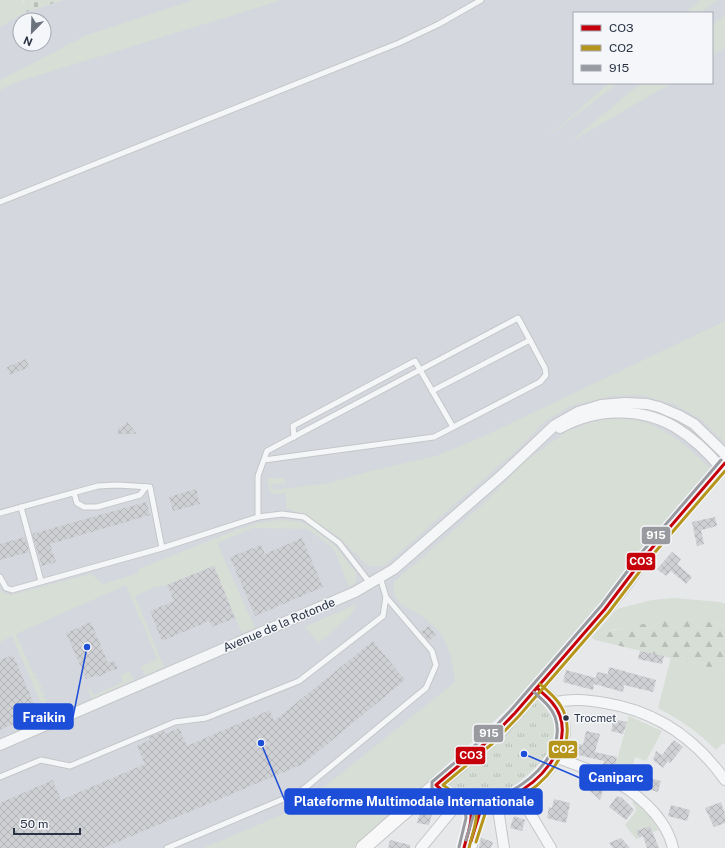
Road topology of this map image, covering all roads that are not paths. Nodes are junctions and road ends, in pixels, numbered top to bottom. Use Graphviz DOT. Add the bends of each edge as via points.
graph roads {
  1 [pos="481,0"];
  2 [pos="0,202"];
  3 [pos="530,340"];
  4 [pos="420,370"];
  5 [pos="432,391"];
  6 [pos="453,428"];
  7 [pos="294,436"];
  8 [pos="526,453"];
  9 [pos="725,454"];
  10 [pos="264,460"];
  11 [pos="724,470"];
  12 [pos="146,486"];
  13 [pos="74,493"];
  14 [pos="21,507"];
  15 [pos="0,513"];
  16 [pos="258,517"];
  17 [pos="162,548"];
  18 [pos="0,577"];
  19 [pos="380,577"];
  20 [pos="40,581"];
  21 [pos="370,583"];
  22 [pos="386,597"];
  23 [pos="537,688"];
  24 [pos="553,703"];
  25 [pos="0,745"];
  26 [pos="555,757"];
  27 [pos="0,777"];
  28 [pos="725,780"];
  29 [pos="436,785"];
  30 [pos="518,793"];
  31 [pos="464,803"];
  32 [pos="491,803"];
  33 [pos="167,848"];
  34 [pos="363,848"];
  35 [pos="421,848"];
  36 [pos="464,848"];
  37 [pos="469,848"];
  38 [pos="504,848"];
  39 [pos="551,848"];
  40 [pos="673,848"];
  1 -- 2 [label="lane" via="440,24 399,43"];
  3 -- 4 [label="lane" via="518,318"];
  3 -- 5 [label="lane"];
  3 -- 6 [label="lane" via="545,368 546,375 540,382"];
  4 -- 5 [label="lane"];
  4 -- 7 [label="lane"];
  4 -- 7 [label="lane" via="415,361 293,426"];
  5 -- 6 [label="lane"];
  6 -- 10 [label="lane" via="434,438"];
  7 -- 10 [label="lane" via="267,450"];
  8 -- 9 [label="street, Avenue de la Rotonde" via="555,425 569,416 590,408 624,403 659,407 680,416 702,431"];
  8 -- 11 [label="street, Avenue de la Rotonde" via="554,432 575,421 606,413 637,414 666,423 684,433"];
  8 -- 19 [label="street, Avenue de la Rotonde" via="394,569"];
  10 -- 16 [label="lane" via="258,476"];
  11 -- 23 [label="street" via="647,565"];
  12 -- 13 [label="lane" via="98,486"];
  12 -- 13 [label="lane" via="140,495 97,507 84,507 77,503"];
  12 -- 17 [label="lane" via="150,487"];
  13 -- 14 [label="lane"];
  14 -- 15 [label="lane"];
  14 -- 20 [label="lane"];
  16 -- 17 [label="lane"];
  16 -- 21 [label="lane" via="282,514 304,517 339,543"];
  17 -- 20 [label="lane"];
  18 -- 20 [label="lane" via="6,588 12,590"];
  19 -- 21 [label="street, Avenue de la Rotonde"];
  19 -- 22 [label="lane"];
  21 -- 25 [label="street, Avenue de la Rotonde" via="289,621"];
  22 -- 27 [label="lane" via="383,616 300,681 206,718 175,722 70,766 41,760"];
  22 -- 33 [label="lane" via="432,651 436,666 426,688 300,792"];
  23 -- 24 [label="street"];
  23 -- 29 [label="street" via="490,739"];
  24 -- 26 [label="street" via="560,718 562,733"];
  24 -- 28 [label="street" via="591,700 649,715 675,729 696,746 715,765"];
  26 -- 30 [label="street" via="546,770"];
  26 -- 40 [label="street" via="605,777 631,792 656,816 667,832"];
  29 -- 31 [label="street" via="449,798"];
  29 -- 34 [label="street"];
  30 -- 32 [label="street"];
  30 -- 39 [label="street"];
  31 -- 32 [label="street"];
  31 -- 35 [label="street"];
  31 -- 36 [label="street" via="472,811"];
  32 -- 37 [label="street" via="480,812"];
  32 -- 38 [label="street"];
}
